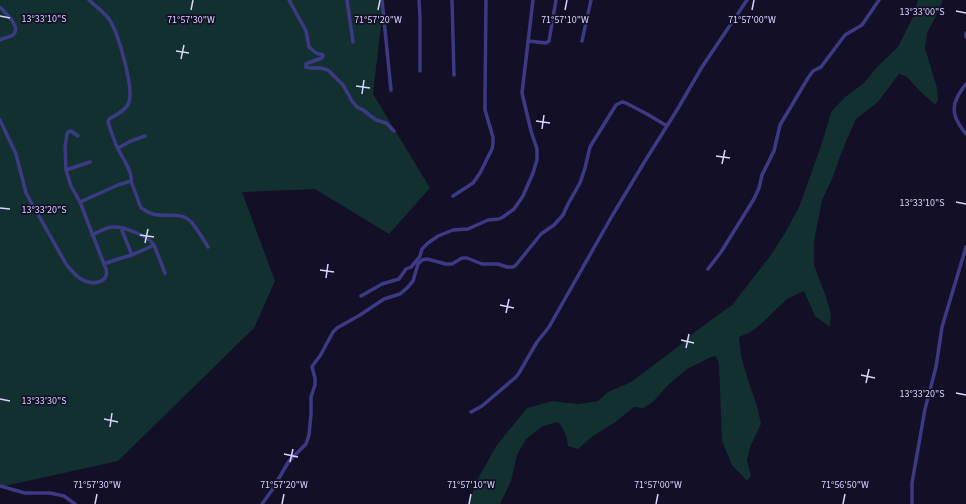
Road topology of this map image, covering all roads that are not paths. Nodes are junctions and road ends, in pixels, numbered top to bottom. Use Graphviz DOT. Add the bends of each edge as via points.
graph roads {
  1 [pos="89,0"];
  2 [pos="289,0"];
  3 [pos="347,0"];
  4 [pos="382,0"];
  5 [pos="419,0"];
  6 [pos="452,0"];
  7 [pos="486,0"];
  8 [pos="533,0"];
  9 [pos="556,0"];
  10 [pos="592,0"];
  11 [pos="747,0"];
  12 [pos="879,0"];
  13 [pos="0,7"];
  14 [pos="966,33"];
  15 [pos="966,36"];
  16 [pos="0,40"];
  17 [pos="528,41"];
  18 [pos="582,41"];
  19 [pos="353,42"];
  20 [pos="420,71"];
  21 [pos="454,75"];
  22 [pos="966,84"];
  23 [pos="391,90"];
  24 [pos="0,120"];
  25 [pos="667,126"];
  26 [pos="394,131"];
  27 [pos="966,134"];
  28 [pos="78,136"];
  29 [pos="145,136"];
  30 [pos="118,148"];
  31 [pos="90,162"];
  32 [pos="66,170"];
  33 [pos="131,180"];
  34 [pos="454,196"];
  35 [pos="80,202"];
  36 [pos="120,228"];
  37 [pos="92,235"];
  38 [pos="154,245"];
  39 [pos="966,246"];
  40 [pos="208,247"];
  41 [pos="132,255"];
  42 [pos="418,260"];
  43 [pos="422,260"];
  44 [pos="104,264"];
  45 [pos="708,268"];
  46 [pos="165,273"];
  47 [pos="361,296"];
  48 [pos="471,412"];
  49 [pos="0,486"];
  50 [pos="75,504"];
  51 [pos="262,504"];
  52 [pos="913,504"];
  1 -- 30 [label="street" via="113,26 120,44 130,89 126,108 108,120"];
  2 -- 26 [label="street" via="306,31 309,47 323,55 322,58 306,64 306,67 328,70 343,85 357,107 376,120 386,123"];
  3 -- 19 [label="street"];
  4 -- 23 [label="street"];
  5 -- 20 [label="street"];
  6 -- 21 [label="street"];
  7 -- 34 [label="street" via="484,96 493,144 473,183"];
  8 -- 17 [label="street"];
  9 -- 17 [label="street" via="549,41"];
  10 -- 18 [label="street"];
  11 -- 25 [label="street" via="702,67"];
  12 -- 45 [label="street" via="862,24 845,36 821,67 813,71 808,78 780,125 774,151 754,199 722,252"];
  13 -- 16 [label="street" via="16,27 13,35"];
  14 -- 15 [label="street"];
  17 -- 42 [label="street" via="522,94 530,131 537,149 537,160 523,196 514,209 499,219 438,236 422,249"];
  22 -- 27 [label="street" via="954,104 954,112"];
  24 -- 44 [label="street" via="16,154 26,193 66,264 85,281 94,282 102,282 106,275"];
  25 -- 43 [label="street" via="626,103 616,105 590,147 580,183 563,215 541,234 513,267 482,264 467,258 452,264"];
  25 -- 48 [label="street" via="519,374 482,406"];
  28 -- 32 [label="street" via="71,131 67,134"];
  29 -- 30 [label="street"];
  30 -- 33 [label="street"];
  31 -- 32 [label="street"];
  32 -- 35 [label="street"];
  33 -- 35 [label="street"];
  33 -- 40 [label="street" via="141,208 152,214 172,214 186,218 192,222"];
  35 -- 37 [label="street"];
  36 -- 37 [label="street" via="108,227"];
  36 -- 38 [label="street" via="144,236"];
  36 -- 41 [label="street"];
  37 -- 44 [label="street"];
  38 -- 41 [label="street"];
  38 -- 46 [label="street"];
  39 -- 52 [label="street" via="942,327 936,367 925,409 912,483"];
  41 -- 44 [label="street"];
  42 -- 43 [label="street"];
  42 -- 47 [label="street" via="406,269 400,279 382,284"];
  43 -- 51 [label="street" via="418,264 413,281 400,294 384,299 333,332 312,365 315,385 311,397 309,435 306,444 289,462"];
  49 -- 50 [label="street" via="25,493 64,496"];
}
